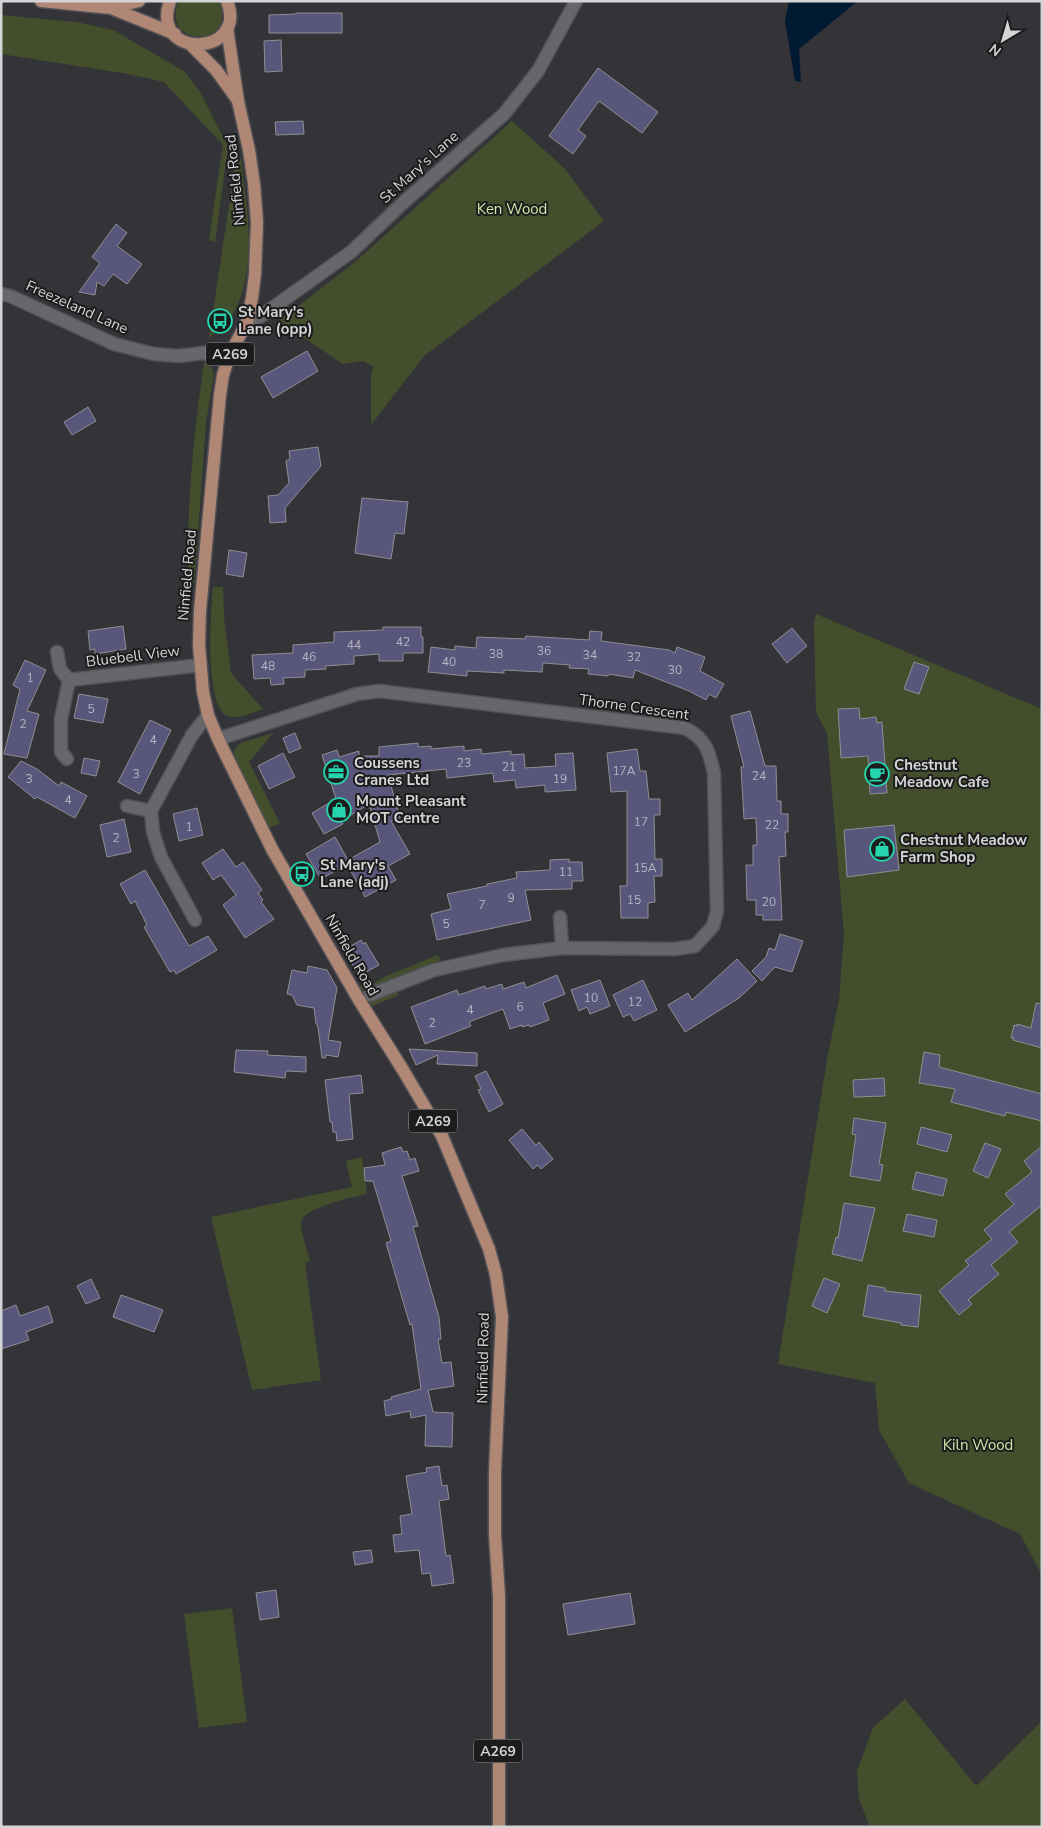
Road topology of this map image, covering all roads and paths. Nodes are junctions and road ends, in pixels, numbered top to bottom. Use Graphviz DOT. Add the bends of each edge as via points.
graph roads {
  1 [pos="41,1"];
  2 [pos="140,1"];
  3 [pos="170,1"];
  4 [pos="576,1"];
  5 [pos="228,2"];
  6 [pos="111,8"];
  7 [pos="227,28"];
  8 [pos="175,34"];
  9 [pos="190,44"];
  10 [pos="238,101"];
  11 [pos="1,294"];
  12 [pos="247,322"];
  13 [pos="229,356"];
  14 [pos="57,652"];
  15 [pos="201,665"];
  16 [pos="68,680"];
  17 [pos="208,715"];
  18 [pos="218,739"];
  19 [pos="68,759"];
  20 [pos="127,806"];
  21 [pos="151,811"];
  22 [pos="560,917"];
  23 [pos="195,920"];
  24 [pos="562,948"];
  25 [pos="370,995"];
  26 [pos="499,1827"];
  1 -- 6 [label="main road"];
  2 -- 6 [label="main road"];
  3 -- 8 [label="main road" via="167,17"];
  4 -- 12 [label="street, St Mary's Lane" via="538,71 504,114 351,252 261,316"];
  5 -- 7 [label="main road, Ninfield Road"];
  6 -- 8 [label="main road, Ninfield Road"];
  7 -- 9 [label="main road" via="209,44"];
  7 -- 10 [label="main road, Ninfield Road / A269"];
  8 -- 9 [label="main road, Ninfield Road"];
  9 -- 10 [label="main road, Ninfield Road / A269" via="216,70"];
  10 -- 12 [label="main road, Ninfield Road / A269" via="249,150 257,222 255,274"];
  11 -- 13 [label="street, Freezeland Lane" via="114,344 154,354"];
  12 -- 13 [label="main road, Ninfield Road / A269"];
  13 -- 15 [label="main road, Ninfield Road / A269" via="220,395 200,602"];
  14 -- 16 [label="street, Bluebell View" via="60,669"];
  15 -- 16 [label="street, Bluebell View"];
  15 -- 17 [label="main road, Ninfield Road / A269"];
  16 -- 19 [label="street, Bluebell View" via="61,719 60,752"];
  17 -- 18 [label="main road, Ninfield Road / A269"];
  17 -- 21 [label="street" via="192,735"];
  18 -- 24 [label="street, Thorne Crescent" via="356,694 379,691 685,728 696,734 704,742 714,773 718,911 713,926 695,946 675,949"];
  18 -- 26 [label="main road, Ninfield Road / A269" via="272,849 442,1136 492,1258 502,1317 495,1480 499,1596"];
  20 -- 21 [label="street"];
  21 -- 23 [label="street" via="153,832 161,856"];
  22 -- 24 [label="street"];
  24 -- 25 [label="street, Thorne Crescent" via="503,955 434,970"];
}
